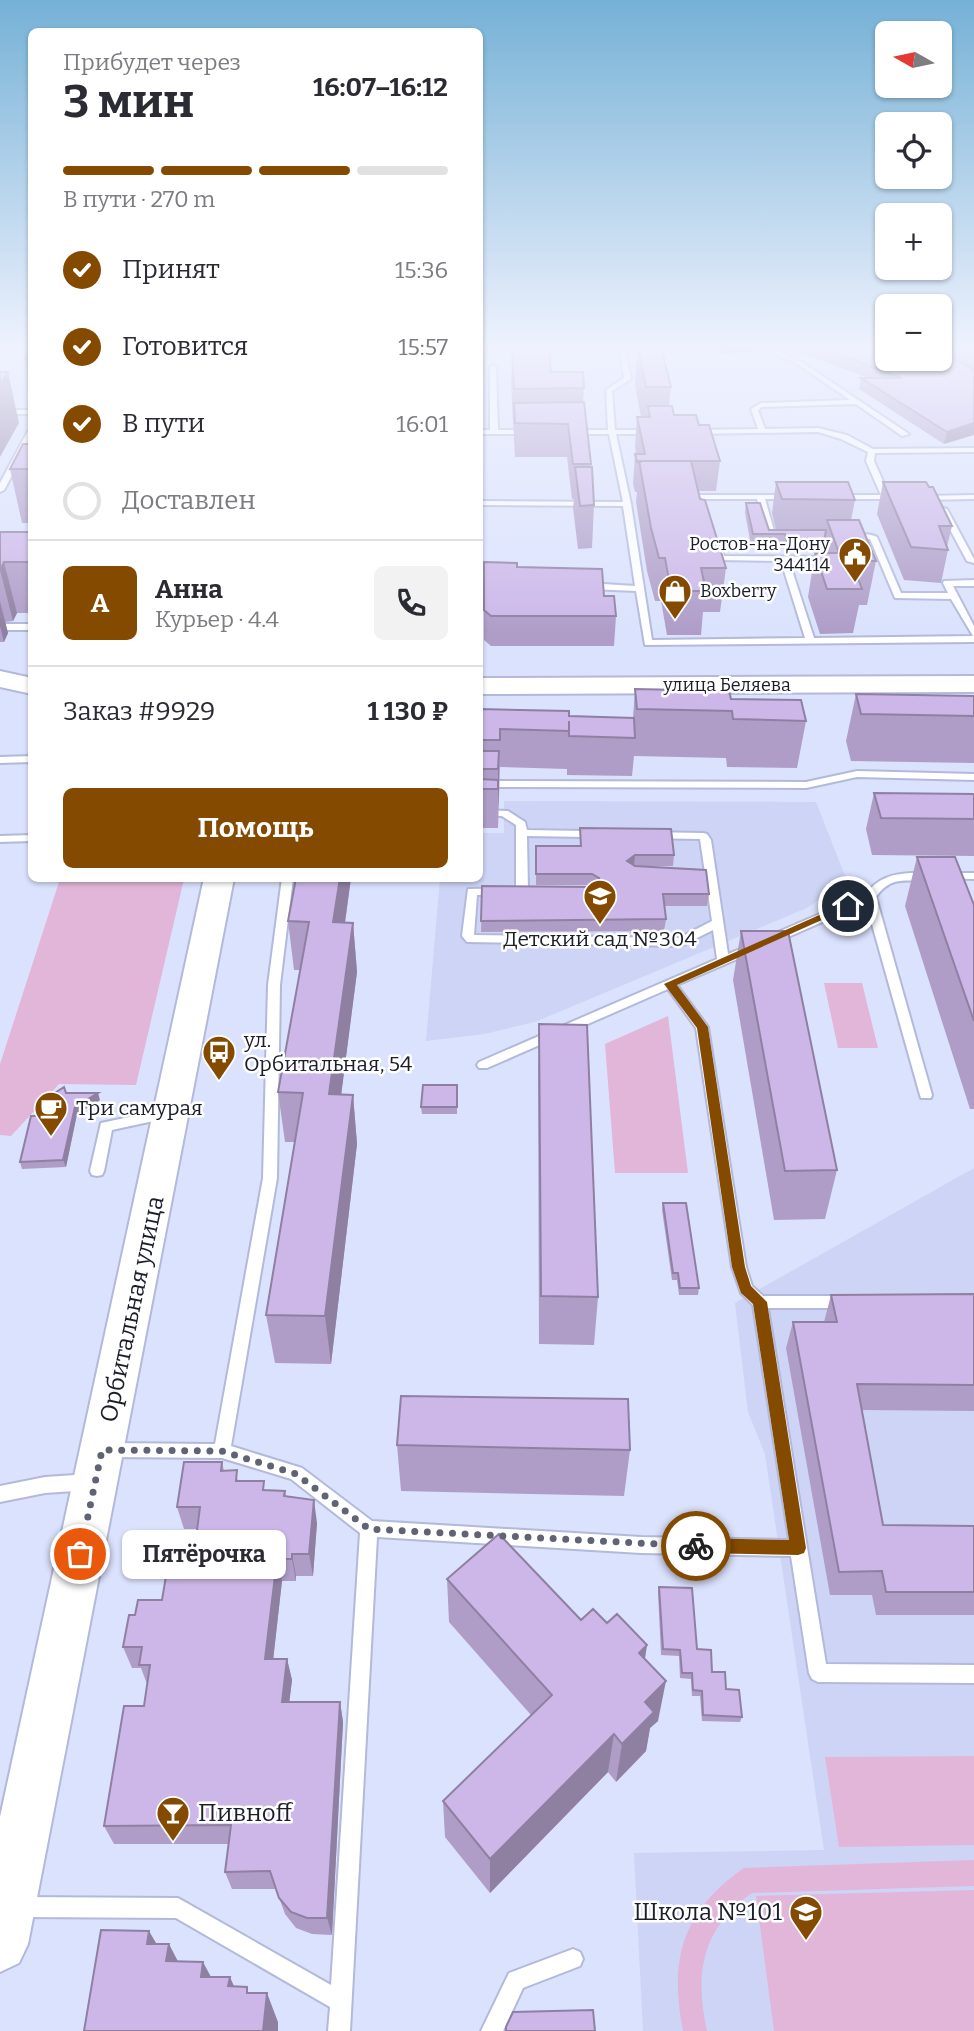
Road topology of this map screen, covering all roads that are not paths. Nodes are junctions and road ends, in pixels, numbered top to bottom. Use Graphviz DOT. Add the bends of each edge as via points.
graph roads {
  1 [pos="26,442"];
  2 [pos="614,442"];
  3 [pos="854,442"];
  4 [pos="974,450"];
  5 [pos="872,451"];
  6 [pos="0,491"];
  7 [pos="637,497"];
  8 [pos="677,497"];
  9 [pos="703,497"];
  10 [pos="760,497"];
  11 [pos="797,497"];
  12 [pos="823,497"];
  13 [pos="886,497"];
  14 [pos="974,497"];
  15 [pos="937,498"];
  16 [pos="626,500"];
  17 [pos="483,503"];
  18 [pos="707,509"];
  19 [pos="713,534"];
  20 [pos="785,537"];
  21 [pos="835,537"];
  22 [pos="784,558"];
  23 [pos="840,559"];
  24 [pos="868,559"];
  25 [pos="882,559"];
  26 [pos="974,561"];
  27 [pos="974,583"];
  28 [pos="576,586"];
  29 [pos="640,589"];
  30 [pos="954,596"];
  31 [pos="0,627"];
  32 [pos="28,627"];
  33 [pos="974,634"];
  34 [pos="974,639"];
  35 [pos="810,641"];
  36 [pos="0,679"];
  37 [pos="974,684"];
  38 [pos="28,686"];
  39 [pos="483,686"];
  40 [pos="28,687"];
  41 [pos="0,688"];
  42 [pos="28,759"];
  43 [pos="0,760"];
  44 [pos="974,776"];
  45 [pos="483,784"];
  46 [pos="483,813"];
  47 [pos="522,833"];
  48 [pos="28,838"];
  49 [pos="0,839"];
  50 [pos="698,873"];
  51 [pos="711,873"];
  52 [pos="974,876"];
  53 [pos="218,882"];
  54 [pos="287,882"];
  55 [pos="522,891"];
  56 [pos="536,891"];
  57 [pos="870,897"];
  58 [pos="718,923"];
  59 [pos="723,960"];
  60 [pos="670,984"];
  61 [pos="483,1065"];
  62 [pos="926,1095"];
  63 [pos="171,1114"];
  64 [pos="97,1171"];
  65 [pos="760,1302"];
  66 [pos="853,1303"];
  67 [pos="222,1451"];
  68 [pos="98,1466"];
  69 [pos="0,1494"];
  70 [pos="369,1529"];
  71 [pos="798,1548"];
  72 [pos="974,1674"];
  73 [pos="4,1926"];
  74 [pos="573,1959"];
  75 [pos="339,2001"];
  76 [pos="339,2031"];
  77 [pos="492,2031"];
  1 -- 6 [label="lane"];
  2 -- 16 [label="lane"];
  3 -- 5 [label="lane"];
  4 -- 5 [label="lane"];
  5 -- 13 [label="lane" via="870,461"];
  7 -- 16 [label="lane"];
  8 -- 9 [label="lane"];
  9 -- 10 [label="lane"];
  9 -- 18 [label="lane"];
  10 -- 11 [label="lane"];
  10 -- 20 [label="lane" via="772,537"];
  12 -- 13 [label="lane"];
  13 -- 15 [label="lane"];
  14 -- 15 [label="lane"];
  15 -- 26 [label="lane"];
  16 -- 17 [label="lane"];
  16 -- 29 [label="lane"];
  19 -- 22 [label="lane" via="720,558"];
  21 -- 25 [label="lane" via="873,537"];
  22 -- 23 [label="lane"];
  22 -- 35 [label="lane"];
  24 -- 25 [label="lane"];
  25 -- 30 [label="lane" via="898,596"];
  27 -- 30 [label="lane" via="947,583"];
  28 -- 29 [label="lane"];
  29 -- 35 [label="lane" via="648,643"];
  30 -- 33 [label="lane"];
  31 -- 32 [label="lane"];
  34 -- 35 [label="lane"];
  36 -- 38 [label="main road"];
  37 -- 39 [label="main road, улица Беляева"];
  40 -- 41 [label="main road"];
  42 -- 43 [label="lane"];
  44 -- 45 [label="lane" via="857,774 806,785"];
  46 -- 47 [label="lane" via="504,813 521,824"];
  47 -- 51 [label="lane" via="703,836"];
  47 -- 55 [label="lane"];
  48 -- 49 [label="lane"];
  50 -- 51 [label="lane"];
  51 -- 58 [label="lane"];
  52 -- 57 [label="lane" via="899,876 877,884"];
  53 -- 63 [label="main road, Орбитальная улица"];
  54 -- 67 [label="lane" via="274,985 270,1178"];
  55 -- 56 [label="lane"];
  55 -- 58 [label="lane" via="472,892 468,936 681,942"];
  57 -- 59 [label="lane"];
  57 -- 62 [label="lane"];
  58 -- 59 [label="lane"];
  59 -- 60 [label="lane"];
  60 -- 61 [label="lane"];
  60 -- 65 [label="lane" via="702,1027 739,1267 746,1289"];
  63 -- 64 [label="lane" via="106,1126"];
  63 -- 68 [label="main road, Орбитальная улица"];
  65 -- 66 [label="lane"];
  65 -- 71 [label="lane"];
  67 -- 68 [label="lane"];
  67 -- 70 [label="lane" via="296,1474"];
  68 -- 69 [label="lane" via="45,1485"];
  68 -- 73 [label="main road, Орбитальная улица"];
  70 -- 71 [label="lane" via="641,1545"];
  70 -- 75 [label="lane"];
  71 -- 72 [label="lane" via="818,1673"];
  73 -- 75 [label="lane" via="178,1908"];
  74 -- 77 [label="lane" via="516,1980"];
  75 -- 76 [label="lane"];
}
